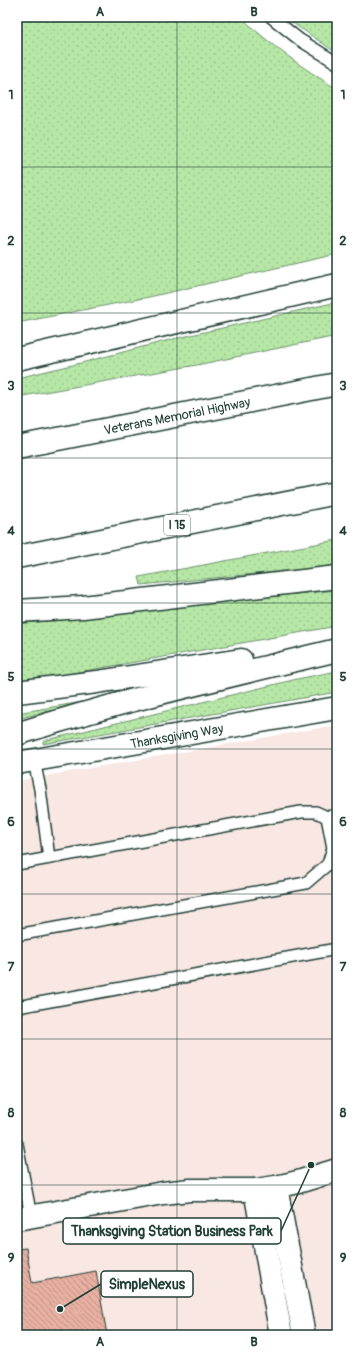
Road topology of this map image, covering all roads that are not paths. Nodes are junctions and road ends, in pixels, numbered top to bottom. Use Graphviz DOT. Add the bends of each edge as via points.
graph roads {
  1 [pos="271,17"];
  2 [pos="337,63"];
  3 [pos="337,285"];
  4 [pos="17,359"];
  5 [pos="337,384"];
  6 [pos="17,447"];
  7 [pos="337,493"];
  8 [pos="17,557"];
  9 [pos="337,578"];
  10 [pos="17,611"];
  11 [pos="337,645"];
  12 [pos="337,650"];
  13 [pos="17,692"];
  14 [pos="337,708"];
  15 [pos="17,734"];
  16 [pos="25,762"];
  17 [pos="332,816"];
  18 [pos="49,858"];
  19 [pos="17,864"];
  20 [pos="17,935"];
  21 [pos="337,949"];
  22 [pos="17,1007"];
  23 [pos="17,1144"];
  24 [pos="337,1170"];
  25 [pos="266,1189"];
  26 [pos="24,1218"];
  27 [pos="281,1335"];
  28 [pos="304,1335"];
  1 -- 2 [label="lane" via="300,40"];
  3 -- 4 [label="main road"];
  5 -- 6 [label="main road, Veterans Memorial Highway"];
  7 -- 8 [label="main road, I 15"];
  9 -- 10 [label="main road" via="82,607"];
  11 -- 13 [label="main road"];
  12 -- 15 [label="main road" via="170,690"];
  14 -- 16 [label="main road, Thanksgiving Way"];
  16 -- 18 [label="lane" via="40,789"];
  17 -- 18 [label="lane" via="301,812"];
  17 -- 20 [label="lane" via="333,848 328,864 306,883"];
  18 -- 19 [label="lane"];
  21 -- 22 [label="lane"];
  23 -- 26 [label="lane"];
  24 -- 25 [label="main road"];
  25 -- 26 [label="main road" via="163,1193"];
  25 -- 27 [label="main road"];
  25 -- 28 [label="main road"];
}
